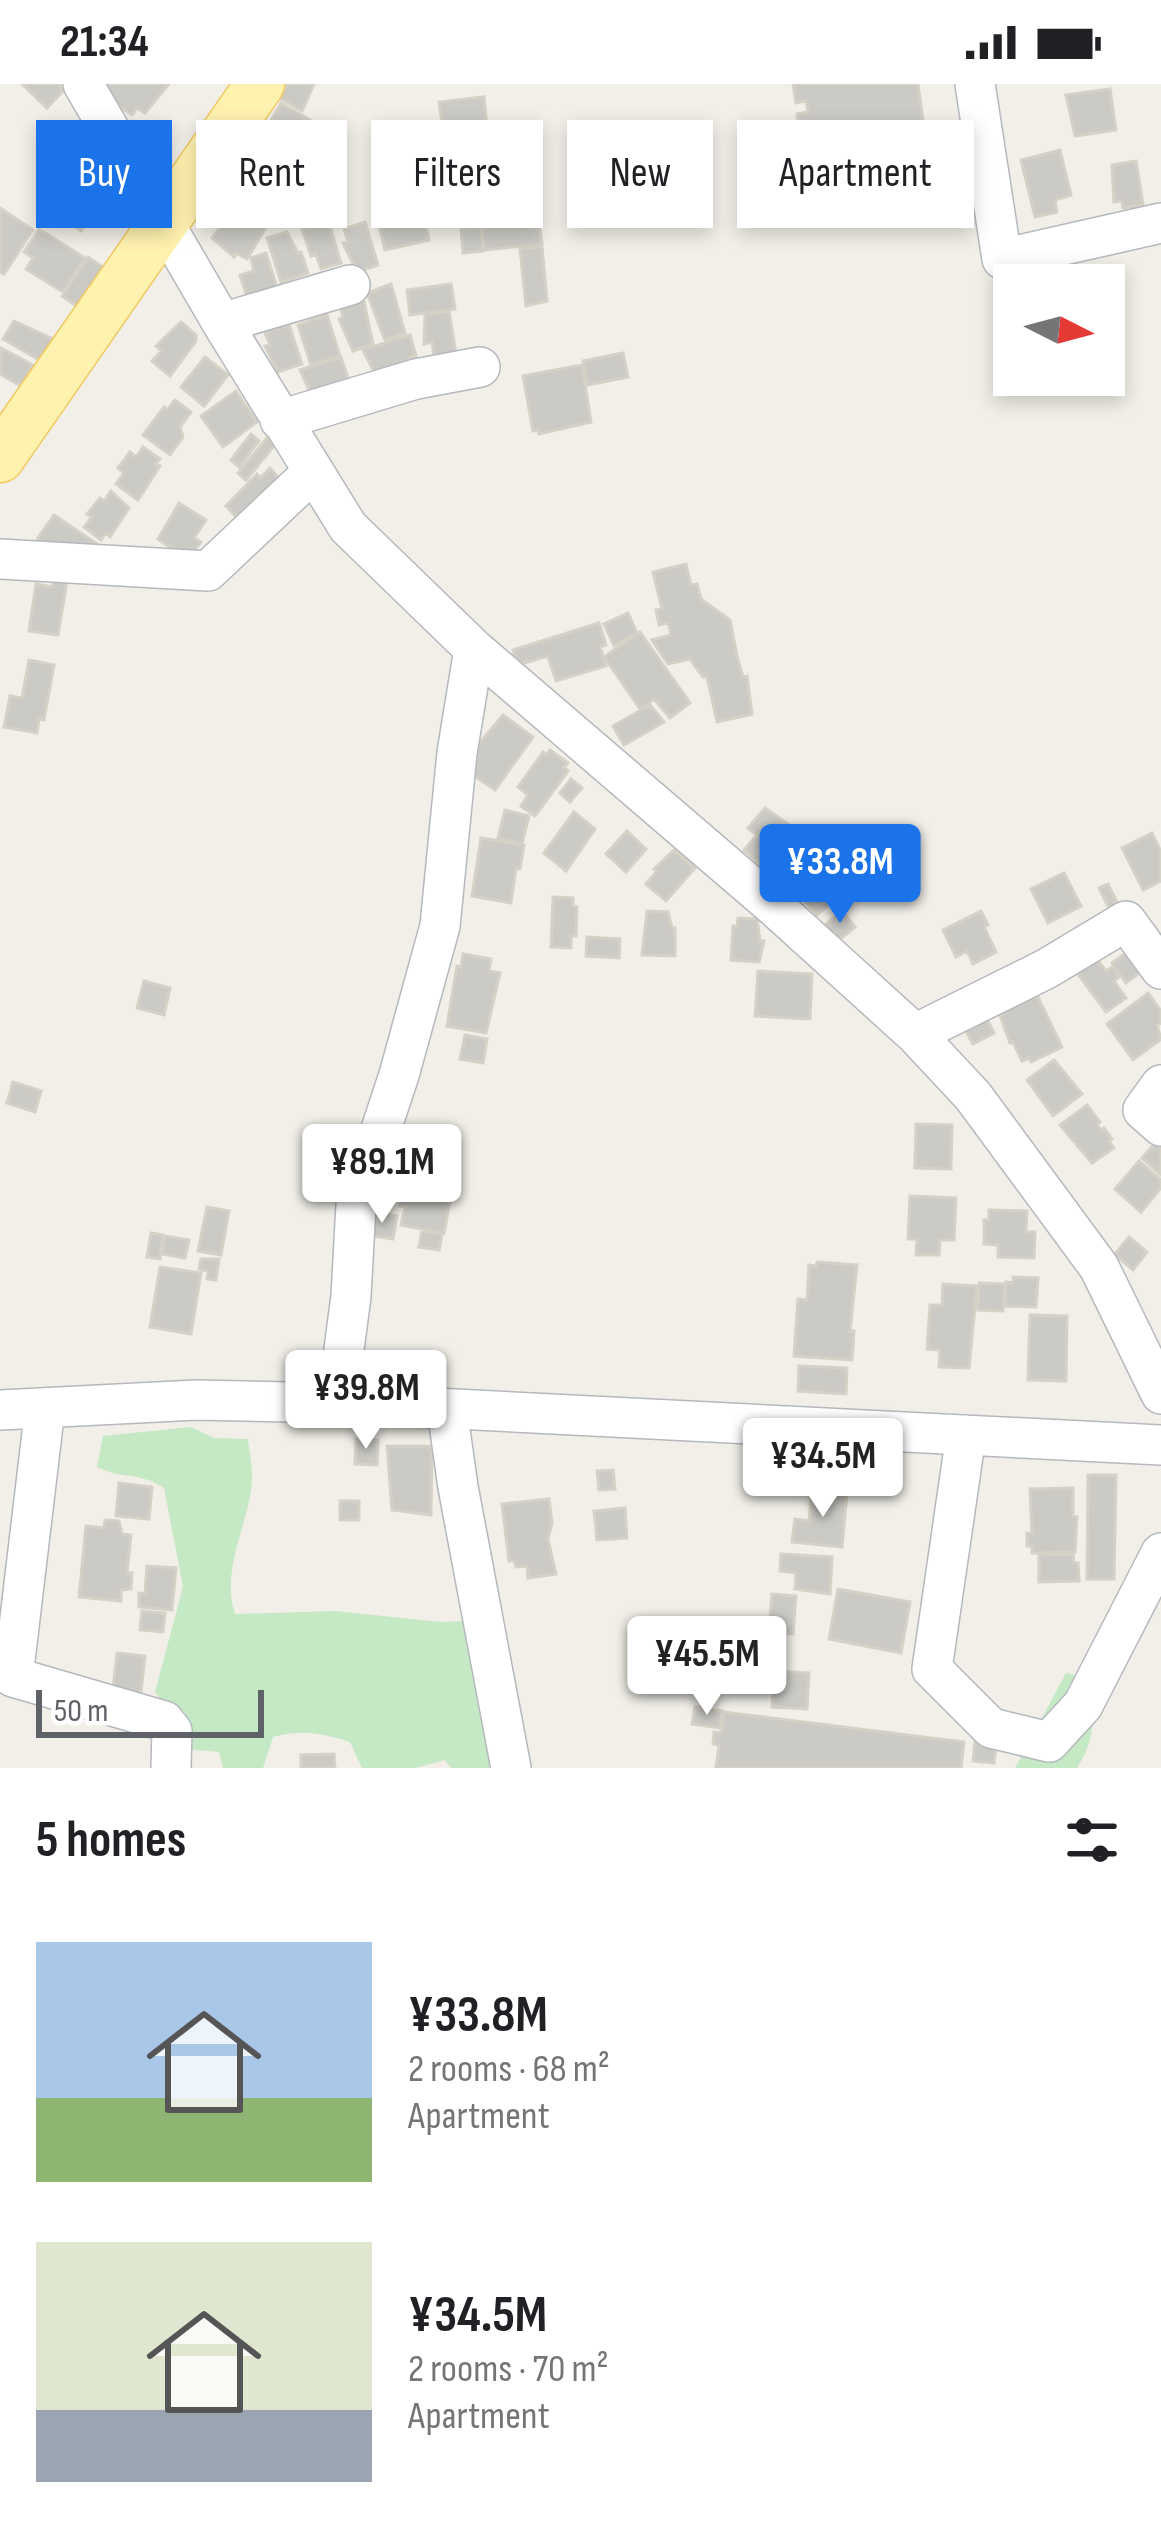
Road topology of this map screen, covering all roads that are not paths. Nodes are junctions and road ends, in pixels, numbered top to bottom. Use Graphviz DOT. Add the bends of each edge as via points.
graph roads {
  1 [pos="83,84"];
  2 [pos="260,84"];
  3 [pos="974,84"];
  4 [pos="104,120"];
  5 [pos="172,214"];
  6 [pos="1161,223"];
  7 [pos="163,228"];
  8 [pos="165,228"];
  9 [pos="350,285"];
  10 [pos="221,323"];
  11 [pos="480,367"];
  12 [pos="280,420"];
  13 [pos="0,458"];
  14 [pos="312,472"];
  15 [pos="0,559"];
  16 [pos="474,649"];
  17 [pos="1161,969"];
  18 [pos="915,1034"];
  19 [pos="1161,1085"];
  20 [pos="1161,1126"];
  21 [pos="1161,1394"];
  22 [pos="337,1402"];
  23 [pos="45,1408"];
  24 [pos="447,1409"];
  25 [pos="0,1410"];
  26 [pos="966,1435"];
  27 [pos="1161,1444"];
  28 [pos="1161,1553"];
  29 [pos="7,1671"];
  30 [pos="171,1768"];
  31 [pos="511,1768"];
  1 -- 4 [label="street"];
  2 -- 5 [label="main road"];
  3 -- 6 [label="street" via="1002,259"];
  7 -- 13 [label="main road"];
  8 -- 10 [label="street"];
  9 -- 10 [label="street"];
  10 -- 12 [label="street"];
  11 -- 12 [label="street"];
  12 -- 14 [label="street"];
  14 -- 15 [label="street" via="208,572"];
  14 -- 16 [label="street" via="348,526"];
  16 -- 18 [label="street"];
  16 -- 22 [label="street" via="440,926 356,1205"];
  17 -- 18 [label="street" via="1126,921"];
  18 -- 21 [label="street" via="973,1096 1100,1267"];
  19 -- 20 [label="street" via="1143,1110"];
  22 -- 23 [label="street"];
  22 -- 24 [label="street"];
  23 -- 25 [label="street"];
  23 -- 29 [label="street"];
  24 -- 26 [label="street"];
  24 -- 31 [label="street"];
  26 -- 27 [label="street"];
  26 -- 28 [label="street" via="932,1669 992,1728 1049,1742 1083,1705"];
  29 -- 30 [label="street" via="164,1721 172,1731"];
}
